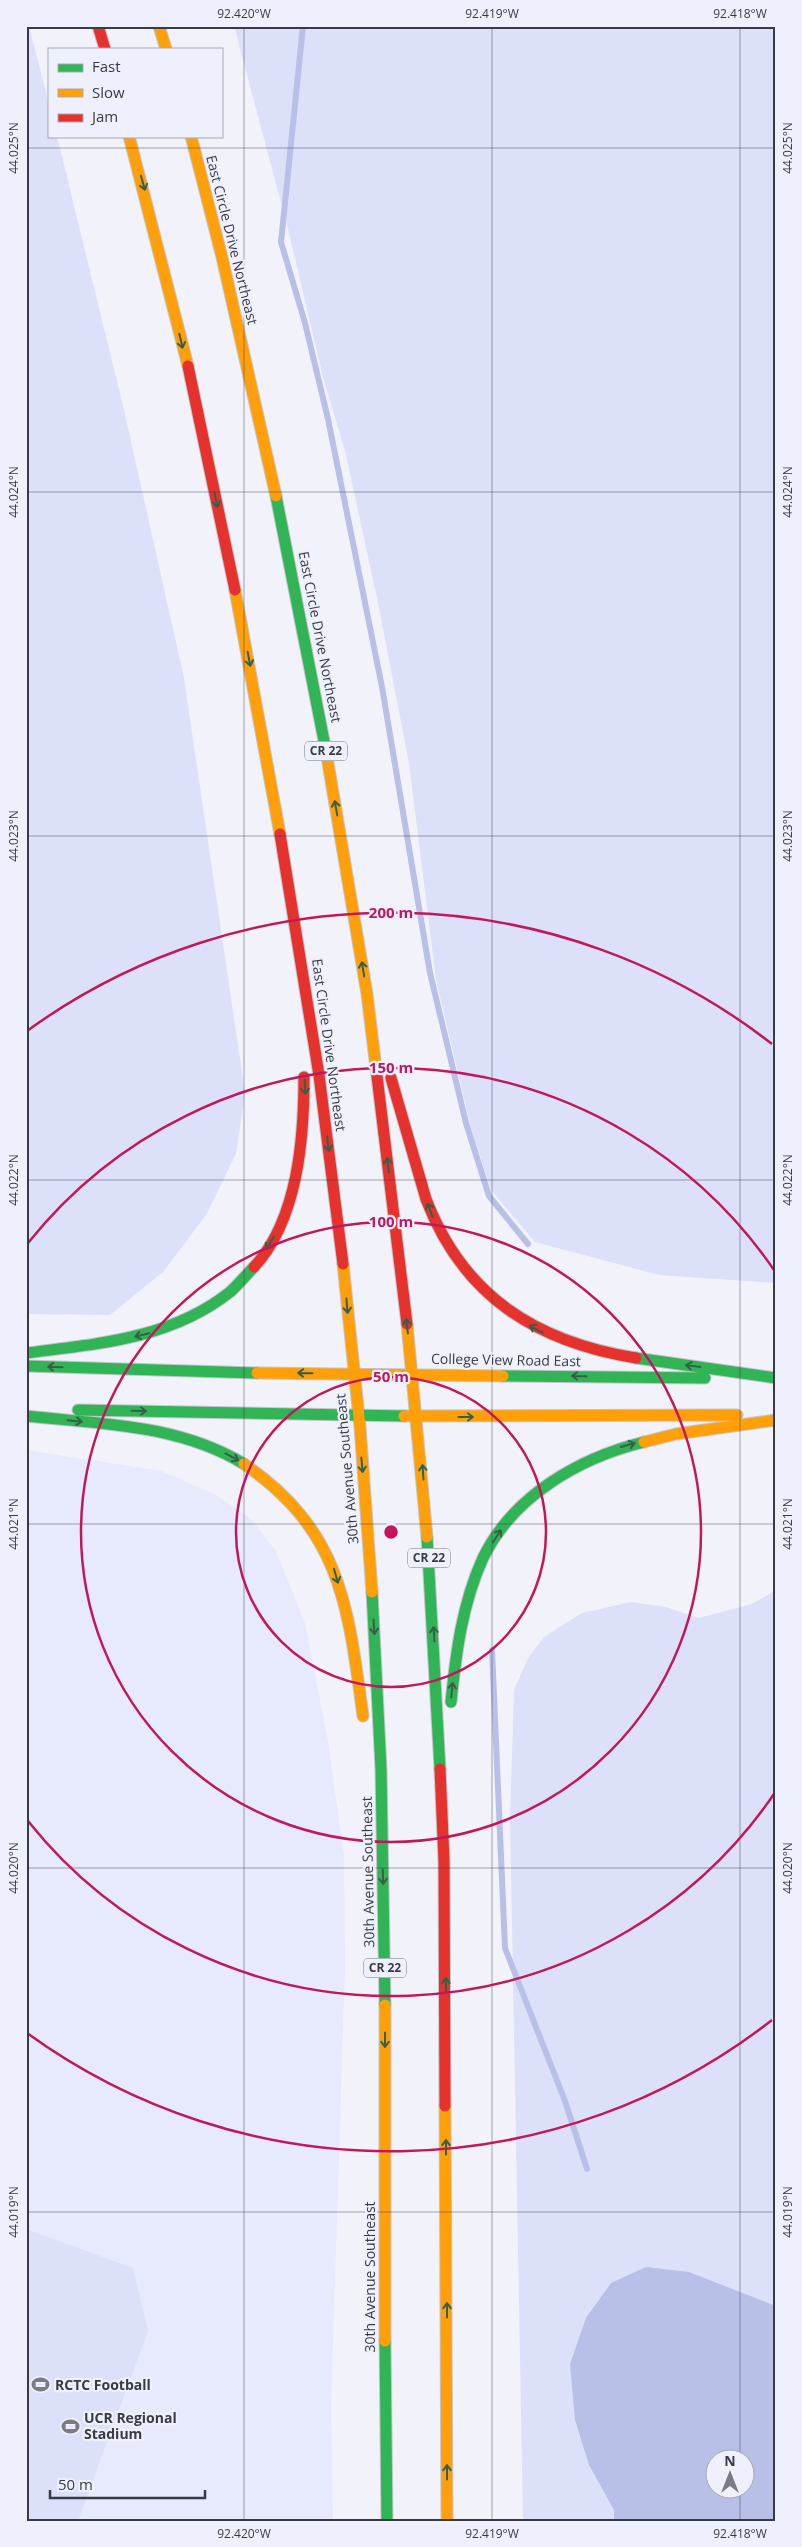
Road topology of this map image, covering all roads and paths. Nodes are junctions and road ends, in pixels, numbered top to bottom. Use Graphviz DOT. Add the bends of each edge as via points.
graph roads {
  1 [pos="98,26"];
  2 [pos="159,26"];
  3 [pos="104,48"];
  4 [pos="166,48"];
  5 [pos="130,138"];
  6 [pos="191,138"];
  7 [pos="299,933"];
  8 [pos="367,994"];
  9 [pos="303,1050"];
  10 [pos="304,1070"];
  11 [pos="26,1353"];
  12 [pos="26,1366"];
  13 [pos="354,1374"];
  14 [pos="413,1374"];
  15 [pos="776,1378"];
  16 [pos="26,1409"];
  17 [pos="776,1415"];
  18 [pos="26,1416"];
  19 [pos="358,1417"];
  20 [pos="418,1417"];
  21 [pos="776,1420"];
  22 [pos="365,1726"];
  23 [pos="367,1746"];
  24 [pos="382,1850"];
  25 [pos="444,1861"];
  26 [pos="387,2521"];
  27 [pos="447,2521"];
  1 -- 3 [label="main road"];
  2 -- 4 [label="main road"];
  5 -- 7 [label="main road, East Circle Drive Northeast / CR 22, one-way" via="186,362 237,594"];
  8 -- 6 [label="main road, East Circle Drive Northeast / CR 22, one-way" via="290,558"];
  7 -- 9 [label="main road"];
  7 -- 13 [label="main road, East Circle Drive Northeast / CR 22, one-way" via="343,1262"];
  14 -- 8 [label="main road, East Circle Drive Northeast / CR 22, one-way"];
  15 -- 8 [label="main road, one-way" via="577,1346 532,1327 483,1291 459,1263 433,1217"];
  10 -- 11 [label="main road, one-way" via="304,1131 293,1195 277,1232 228,1293 181,1322 156,1331 102,1343"];
  13 -- 12 [label="main road, College View Road East, one-way"];
  13 -- 14 [label="main road, College View Road East"];
  13 -- 19 [label="main road, 30th Avenue Southeast / CR 22"];
  15 -- 14 [label="main road, College View Road East, one-way"];
  14 -- 20 [label="main road, East Circle Drive Northeast / CR 22"];
  16 -- 19 [label="main road, one-way"];
  20 -- 17 [label="main road, one-way"];
  18 -- 22 [label="main road, one-way" via="166,1433 212,1447 274,1484 304,1515 333,1565 344,1604"];
  19 -- 20 [label="main road"];
  19 -- 24 [label="main road, 30th Avenue Southeast / CR 22, one-way" via="377,1664"];
  25 -- 20 [label="main road, CR 22, one-way" via="430,1570"];
  25 -- 21 [label="main road, one-way" via="450,1721 459,1635 470,1591 491,1545 509,1518 530,1496 564,1472 608,1451 680,1433"];
  23 -- 24 [label="main road"];
  24 -- 26 [label="main road, 30th Avenue Southeast / CR 22, one-way" via="386,2023 384,2357"];
  27 -- 25 [label="main road, CR 22, one-way"];
}
